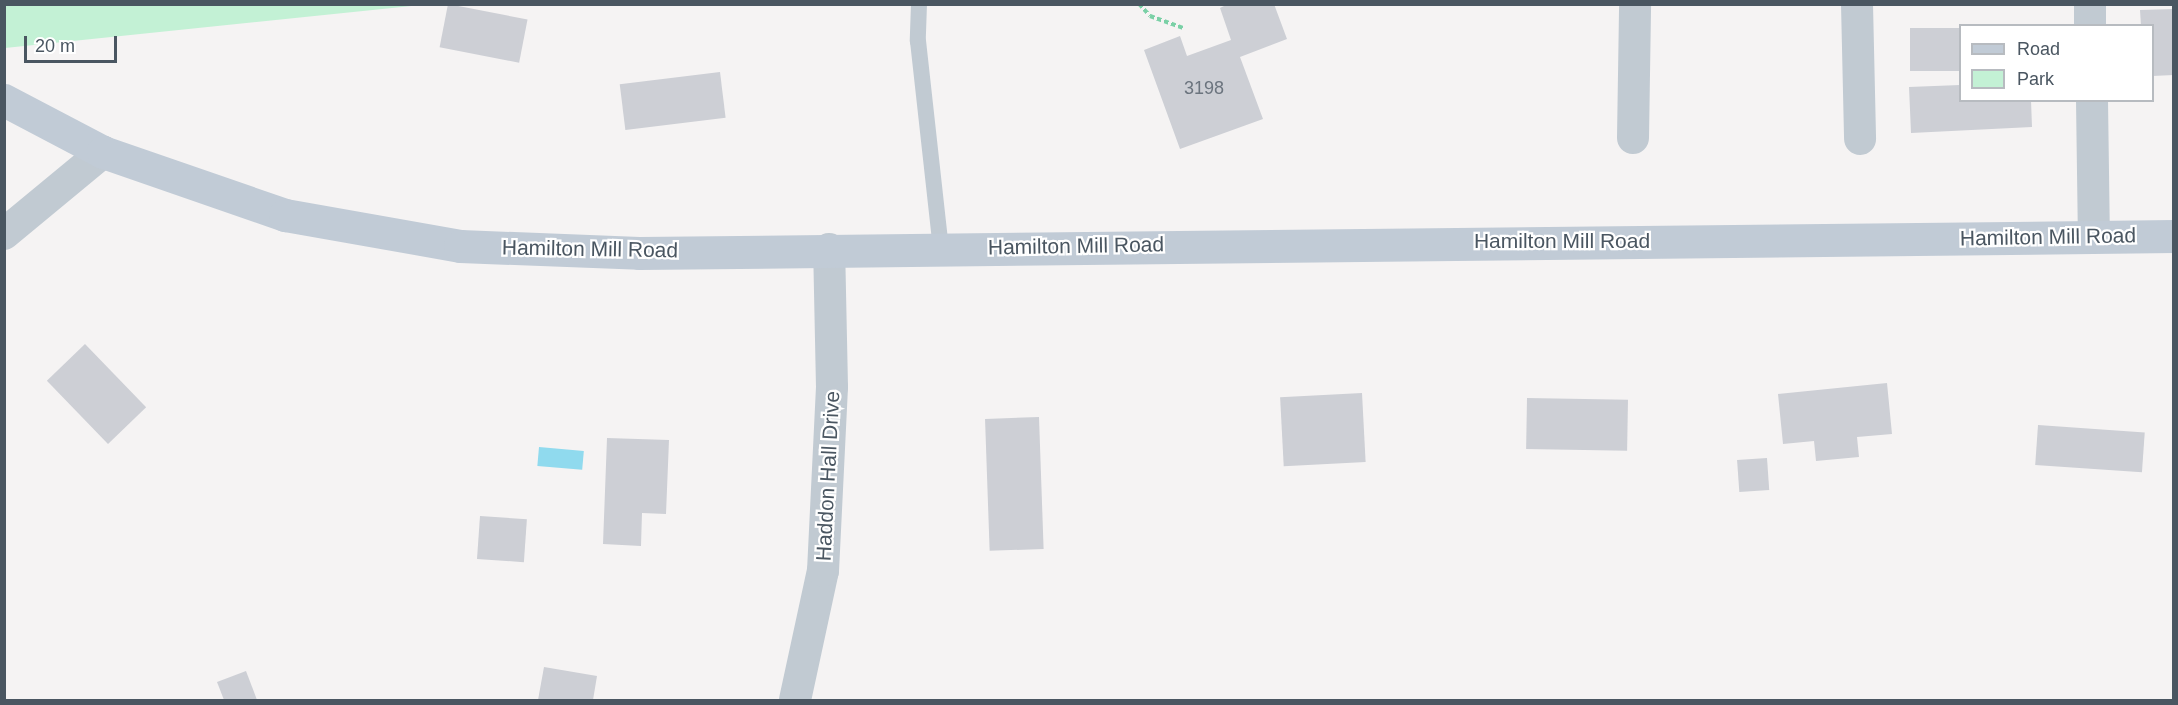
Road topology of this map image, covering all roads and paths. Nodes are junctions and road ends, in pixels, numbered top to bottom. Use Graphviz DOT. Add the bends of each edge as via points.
graph roads {
  1 [pos="919,4"];
  2 [pos="1139,4"];
  3 [pos="1635,4"];
  4 [pos="1857,4"];
  5 [pos="2090,4"];
  6 [pos="2090,24"];
  7 [pos="1183,28"];
  8 [pos="4,100"];
  9 [pos="2092,102"];
  10 [pos="1633,138"];
  11 [pos="1860,139"];
  12 [pos="103,152"];
  13 [pos="4,234"];
  14 [pos="2094,236"];
  15 [pos="2174,236"];
  16 [pos="941,248"];
  17 [pos="829,249"];
  18 [pos="795,700"];
  1 -- 16 [label="lane" via="918,42"];
  2 -- 7 [label="path" via="1150,16"];
  3 -- 10 [label="street"];
  4 -- 11 [label="street"];
  5 -- 6 [label="street"];
  8 -- 12 [label="main road, Hamilton Mill Road"];
  9 -- 14 [label="street"];
  12 -- 13 [label="street"];
  12 -- 17 [label="main road, Hamilton Mill Road" via="285,215 460,246 639,253"];
  14 -- 15 [label="main road, Hamilton Mill Road"];
  14 -- 16 [label="main road, Hamilton Mill Road"];
  16 -- 17 [label="main road, Hamilton Mill Road"];
  17 -- 18 [label="street, Haddon Hall Drive" via="832,387 823,571"];
}
